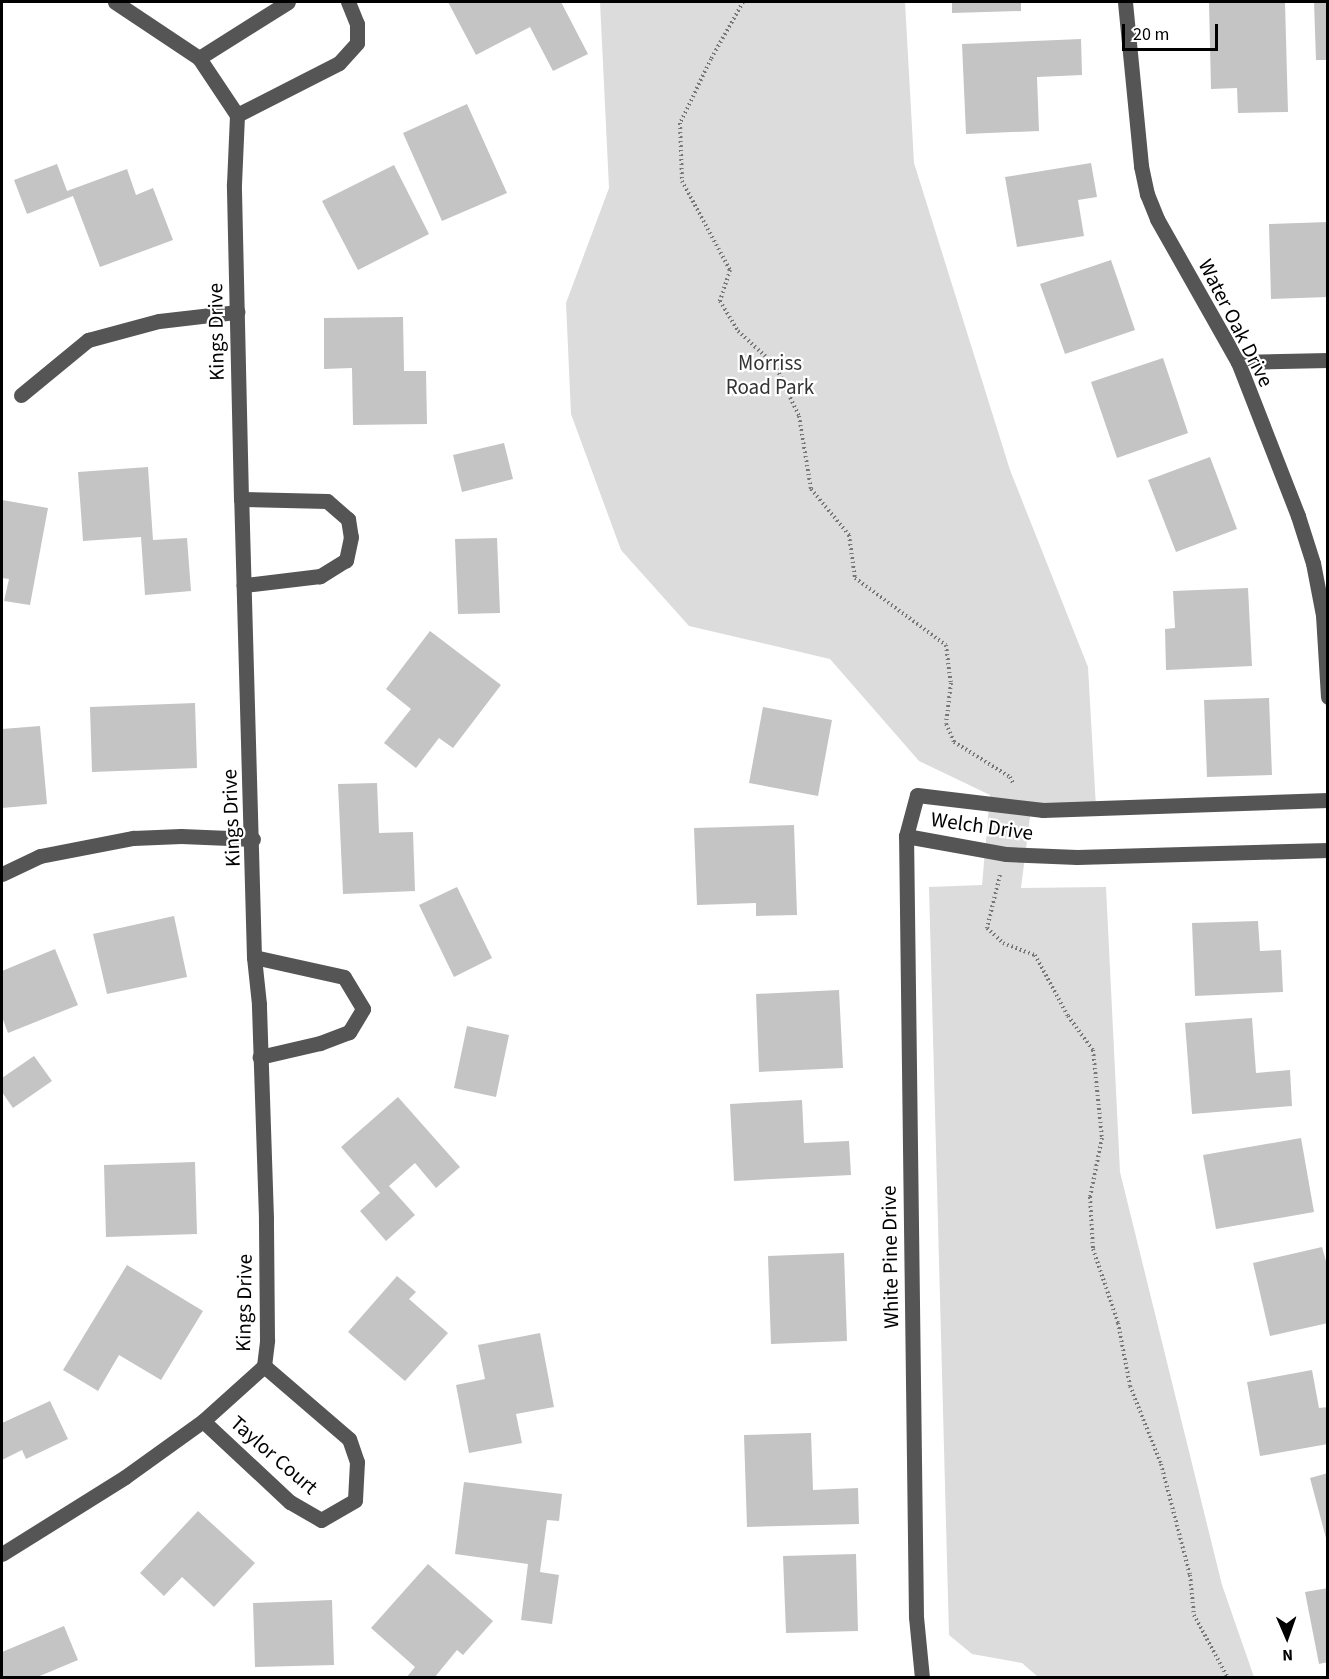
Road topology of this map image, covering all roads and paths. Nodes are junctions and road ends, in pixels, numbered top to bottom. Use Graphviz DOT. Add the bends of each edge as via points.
graph roads {
  1 [pos="115,2"];
  2 [pos="288,2"];
  3 [pos="348,2"];
  4 [pos="1125,2"];
  5 [pos="199,58"];
  6 [pos="237,116"];
  7 [pos="237,312"];
  8 [pos="1328,360"];
  9 [pos="1238,362"];
  10 [pos="21,395"];
  11 [pos="241,499"];
  12 [pos="244,585"];
  13 [pos="1328,697"];
  14 [pos="1328,800"];
  15 [pos="906,836"];
  16 [pos="253,839"];
  17 [pos="1328,850"];
  18 [pos="2,874"];
  19 [pos="254,957"];
  20 [pos="260,1058"];
  21 [pos="264,1366"];
  22 [pos="203,1421"];
  23 [pos="2,1554"];
  24 [pos="922,1677"];
  1 -- 5 [label="street"];
  2 -- 5 [label="street"];
  3 -- 6 [label="street" via="357,24 357,43 339,63"];
  4 -- 9 [label="street, Water Oak Drive" via="1147,194 1157,219"];
  5 -- 6 [label="street"];
  6 -- 7 [label="street, Kings Drive"];
  7 -- 10 [label="street" via="159,321 88,340"];
  7 -- 11 [label="street, Kings Drive"];
  8 -- 9 [label="street"];
  9 -- 13 [label="street, Water Oak Drive" via="1313,563 1323,615"];
  11 -- 12 [label="street, Kings Drive"];
  11 -- 12 [label="street" via="327,501 348,519 351,537 346,560 320,576"];
  12 -- 16 [label="street, Kings Drive"];
  14 -- 15 [label="street, Welch Drive" via="1043,810 917,795"];
  15 -- 17 [label="street, Welch Drive" via="1006,854 1077,857"];
  15 -- 24 [label="street, White Pine Drive" via="916,1617"];
  16 -- 18 [label="street" via="133,838 40,856"];
  16 -- 19 [label="street, Kings Drive"];
  19 -- 20 [label="street, Kings Drive"];
  19 -- 20 [label="street" via="344,977 363,1009 349,1032"];
  20 -- 21 [label="street, Kings Drive" via="266,1218"];
  21 -- 22 [label="street, Kings Drive"];
  21 -- 22 [label="street, Taylor Court" via="349,1439 357,1462 355,1500 321,1520 290,1502"];
  22 -- 23 [label="street, Kings Drive" via="124,1477"];
}
